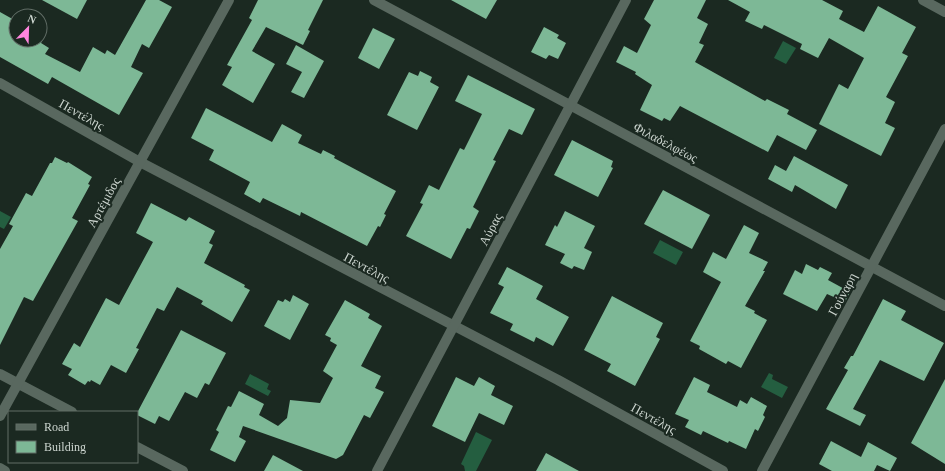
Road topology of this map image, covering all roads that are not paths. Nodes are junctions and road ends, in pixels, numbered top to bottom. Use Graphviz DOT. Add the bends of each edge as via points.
graph roads {
  1 [pos="229,0"];
  2 [pos="374,0"];
  3 [pos="626,0"];
  4 [pos="923,0"];
  5 [pos="945,12"];
  6 [pos="0,83"];
  7 [pos="570,105"];
  8 [pos="945,129"];
  9 [pos="140,162"];
  10 [pos="871,267"];
  11 [pos="945,306"];
  12 [pos="453,327"];
  13 [pos="0,374"];
  14 [pos="18,384"];
  15 [pos="70,411"];
  16 [pos="0,416"];
  17 [pos="138,448"];
  18 [pos="0,468"];
  19 [pos="5,471"];
  20 [pos="183,471"];
  21 [pos="377,471"];
  22 [pos="723,471"];
  23 [pos="762,471"];
  1 -- 9 [label="street, Αρτέμιδος"];
  2 -- 7 [label="street, Φιλαδελφέως"];
  3 -- 7 [label="street, Αύρας"];
  4 -- 5 [label="street"];
  6 -- 9 [label="street, Πεντέλης"];
  7 -- 10 [label="street, Φιλαδελφέως"];
  7 -- 12 [label="street, Αύρας"];
  8 -- 10 [label="street, Γούναρη"];
  9 -- 12 [label="street, Πεντέλης"];
  9 -- 14 [label="street, Αρτέμιδος"];
  10 -- 11 [label="street, Φιλαδελφέως"];
  10 -- 23 [label="street, Γούναρη"];
  12 -- 21 [label="street, Αύρας"];
  12 -- 22 [label="street, Πεντέλης" via="558,380"];
  13 -- 14 [label="street"];
  14 -- 15 [label="street"];
  14 -- 16 [label="street, Αρτέμιδος"];
  17 -- 20 [label="street"];
  18 -- 19 [label="street"];
}
